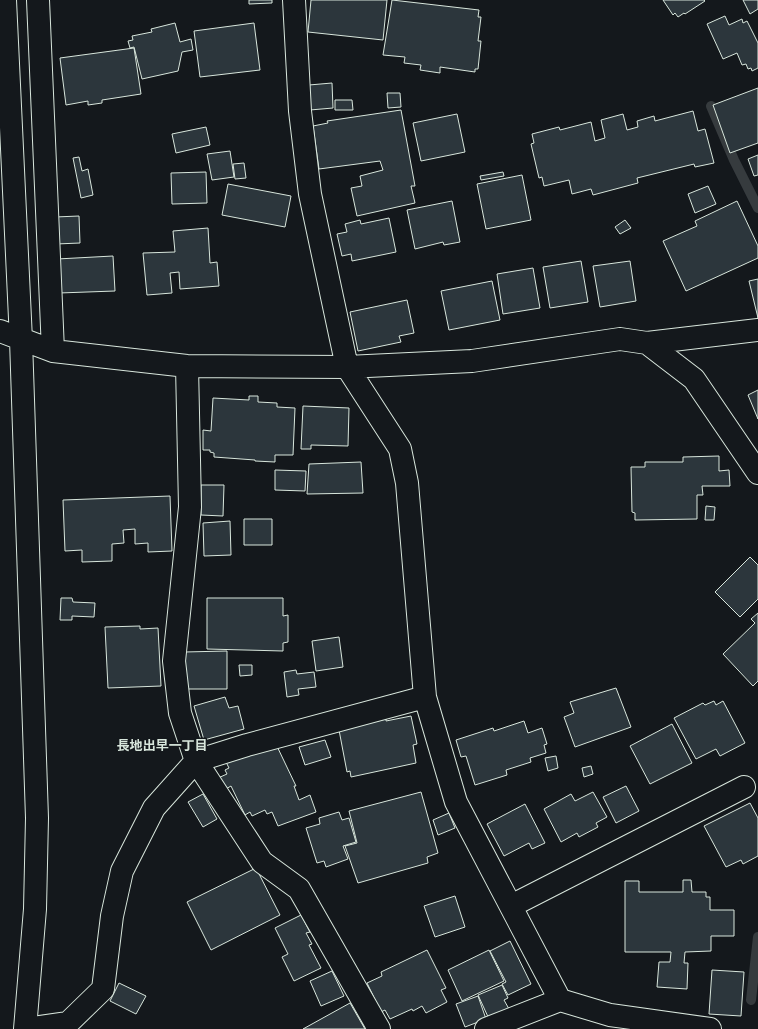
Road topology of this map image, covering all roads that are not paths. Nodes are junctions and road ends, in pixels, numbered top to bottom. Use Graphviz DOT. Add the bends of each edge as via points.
graph roads {
  1 [pos="5,0"];
  2 [pos="38,0"];
  3 [pos="294,0"];
  4 [pos="758,330"];
  5 [pos="0,331"];
  6 [pos="21,340"];
  7 [pos="646,343"];
  8 [pos="53,351"];
  9 [pos="187,366"];
  10 [pos="347,366"];
  11 [pos="758,473"];
  12 [pos="425,697"];
  13 [pos="196,761"];
  14 [pos="744,787"];
  15 [pos="511,906"];
  16 [pos="560,1000"];
  17 [pos="26,1029"];
  18 [pos="379,1029"];
  19 [pos="486,1029"];
  20 [pos="710,1029"];
  1 -- 6 [label="street"];
  2 -- 8 [label="street"];
  3 -- 10 [label="street" via="300,111 310,194"];
  4 -- 7 [label="street"];
  5 -- 6 [label="street"];
  6 -- 8 [label="street"];
  6 -- 17 [label="street" via="36,818 35,909"];
  7 -- 10 [label="street" via="620,339 472,361"];
  7 -- 11 [label="street" via="694,380"];
  8 -- 9 [label="street"];
  9 -- 10 [label="street"];
  9 -- 13 [label="street" via="190,507 174,661 180,713"];
  10 -- 12 [label="street" via="400,449 407,483"];
  12 -- 13 [label="street"];
  12 -- 15 [label="street" via="456,802"];
  13 -- 17 [label="street" via="154,808 122,871 112,916 103,989 68,1023"];
  13 -- 18 [label="street" via="262,862 299,888"];
  14 -- 15 [label="street"];
  15 -- 16 [label="street"];
  16 -- 19 [label="street"];
  16 -- 20 [label="street" via="610,1015"];
}
